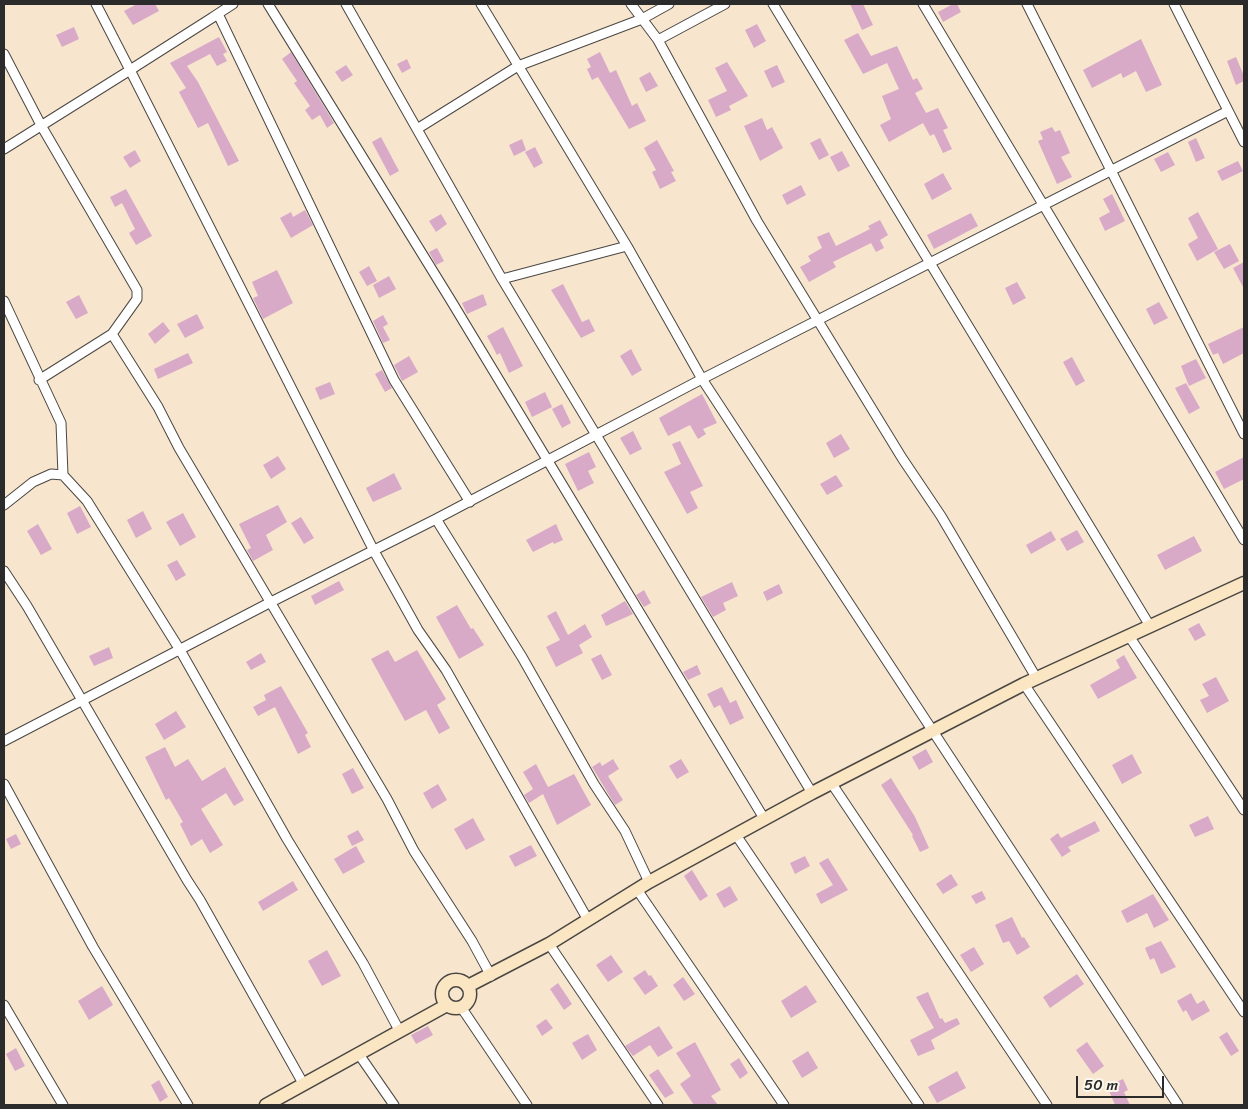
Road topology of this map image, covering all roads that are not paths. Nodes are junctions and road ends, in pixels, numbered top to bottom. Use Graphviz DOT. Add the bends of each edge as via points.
graph roads {
  1 [pos="96,4"];
  2 [pos="214,4"];
  3 [pos="233,4"];
  4 [pos="268,4"];
  5 [pos="346,4"];
  6 [pos="480,4"];
  7 [pos="631,4"];
  8 [pos="669,4"];
  9 [pos="725,4"];
  10 [pos="773,4"];
  11 [pos="923,4"];
  12 [pos="1027,4"];
  13 [pos="1174,4"];
  14 [pos="218,14"];
  15 [pos="642,19"];
  16 [pos="658,40"];
  17 [pos="4,54"];
  18 [pos="518,66"];
  19 [pos="130,70"];
  20 [pos="1228,111"];
  21 [pos="42,127"];
  22 [pos="417,129"];
  23 [pos="1244,142"];
  24 [pos="4,149"];
  25 [pos="1111,170"];
  26 [pos="1044,205"];
  27 [pos="627,246"];
  28 [pos="930,263"];
  29 [pos="502,279"];
  30 [pos="4,301"];
  31 [pos="818,321"];
  32 [pos="112,334"];
  33 [pos="39,380"];
  34 [pos="702,380"];
  35 [pos="1244,434"];
  36 [pos="595,435"];
  37 [pos="547,461"];
  38 [pos="63,475"];
  39 [pos="470,502"];
  40 [pos="4,504"];
  41 [pos="436,519"];
  42 [pos="1244,540"];
  43 [pos="374,550"];
  44 [pos="4,571"];
  45 [pos="1242,588"];
  46 [pos="271,602"];
  47 [pos="1150,626"];
  48 [pos="1129,636"];
  49 [pos="180,650"];
  50 [pos="1037,678"];
  51 [pos="1024,684"];
  52 [pos="82,701"];
  53 [pos="932,732"];
  54 [pos="4,742"];
  55 [pos="4,784"];
  56 [pos="832,784"];
  57 [pos="812,793"];
  58 [pos="1244,810"];
  59 [pos="765,820"];
  60 [pos="736,835"];
  61 [pos="649,882"];
  62 [pos="638,891"];
  63 [pos="588,920"];
  64 [pos="549,944"];
  65 [pos="491,976"];
  66 [pos="468,986"];
  67 [pos="4,1005"];
  68 [pos="447,1006"];
  69 [pos="461,1007"];
  70 [pos="1244,1012"];
  71 [pos="399,1030"];
  72 [pos="358,1053"];
  73 [pos="304,1084"];
  74 [pos="63,1105"];
  75 [pos="188,1105"];
  76 [pos="266,1105"];
  77 [pos="394,1105"];
  78 [pos="527,1105"];
  79 [pos="658,1105"];
  80 [pos="784,1105"];
  81 [pos="919,1105"];
  82 [pos="1047,1105"];
  83 [pos="1178,1105"];
  1 -- 19 [label="street"];
  2 -- 14 [label="street"];
  3 -- 14 [label="street"];
  4 -- 37 [label="street"];
  5 -- 22 [label="street"];
  6 -- 18 [label="street"];
  7 -- 15 [label="street"];
  8 -- 15 [label="street"];
  9 -- 16 [label="street"];
  10 -- 28 [label="street"];
  11 -- 26 [label="street"];
  12 -- 25 [label="street"];
  13 -- 20 [label="street"];
  14 -- 19 [label="street"];
  14 -- 39 [label="street" via="394,380"];
  15 -- 16 [label="street"];
  15 -- 18 [label="street"];
  16 -- 31 [label="street" via="757,221"];
  17 -- 21 [label="street"];
  18 -- 22 [label="street"];
  18 -- 27 [label="street"];
  19 -- 21 [label="street"];
  19 -- 43 [label="street"];
  20 -- 23 [label="street"];
  20 -- 25 [label="street"];
  21 -- 24 [label="street"];
  21 -- 32 [label="street" via="137,290 137,299"];
  22 -- 29 [label="street"];
  25 -- 26 [label="street"];
  25 -- 35 [label="street"];
  26 -- 28 [label="street"];
  26 -- 42 [label="street"];
  27 -- 29 [label="street"];
  27 -- 34 [label="street"];
  28 -- 31 [label="street"];
  28 -- 47 [label="street"];
  29 -- 36 [label="street"];
  30 -- 33 [label="street"];
  31 -- 34 [label="street"];
  31 -- 50 [label="street" via="941,516"];
  32 -- 33 [label="street"];
  32 -- 46 [label="street"];
  33 -- 38 [label="street" via="61,423"];
  34 -- 36 [label="street"];
  34 -- 53 [label="street"];
  36 -- 37 [label="street"];
  36 -- 57 [label="street"];
  37 -- 39 [label="street"];
  37 -- 59 [label="street"];
  38 -- 40 [label="street" via="51,474 33,482"];
  38 -- 49 [label="street" via="87,501"];
  39 -- 41 [label="street"];
  41 -- 43 [label="street"];
  41 -- 61 [label="street" via="625,831"];
  43 -- 46 [label="street"];
  43 -- 63 [label="street"];
  44 -- 52 [label="street"];
  45 -- 47 [label="main road"];
  46 -- 49 [label="street"];
  46 -- 65 [label="street" via="388,799 414,851"];
  47 -- 48 [label="main road"];
  48 -- 50 [label="main road"];
  48 -- 58 [label="street"];
  49 -- 52 [label="street"];
  49 -- 71 [label="street"];
  50 -- 51 [label="main road"];
  51 -- 53 [label="main road"];
  51 -- 70 [label="street"];
  52 -- 54 [label="street"];
  52 -- 73 [label="street"];
  53 -- 56 [label="main road"];
  53 -- 83 [label="street"];
  55 -- 75 [label="street" via="93,947"];
  56 -- 57 [label="main road"];
  56 -- 82 [label="street"];
  57 -- 59 [label="main road"];
  59 -- 60 [label="main road"];
  60 -- 61 [label="main road"];
  60 -- 81 [label="street"];
  61 -- 62 [label="main road"];
  62 -- 63 [label="main road"];
  62 -- 80 [label="street"];
  63 -- 64 [label="main road"];
  64 -- 65 [label="main road"];
  64 -- 79 [label="street"];
  65 -- 66 [label="main road"];
  66 -- 68 [label="main road" via="460,980 446,984 442,997"];
  66 -- 69 [label="main road" via="470,996"];
  67 -- 74 [label="street"];
  68 -- 69 [label="main road"];
  68 -- 71 [label="main road"];
  69 -- 78 [label="street"];
  71 -- 72 [label="main road"];
  72 -- 73 [label="main road"];
  72 -- 77 [label="street"];
  73 -- 76 [label="main road"];
}
